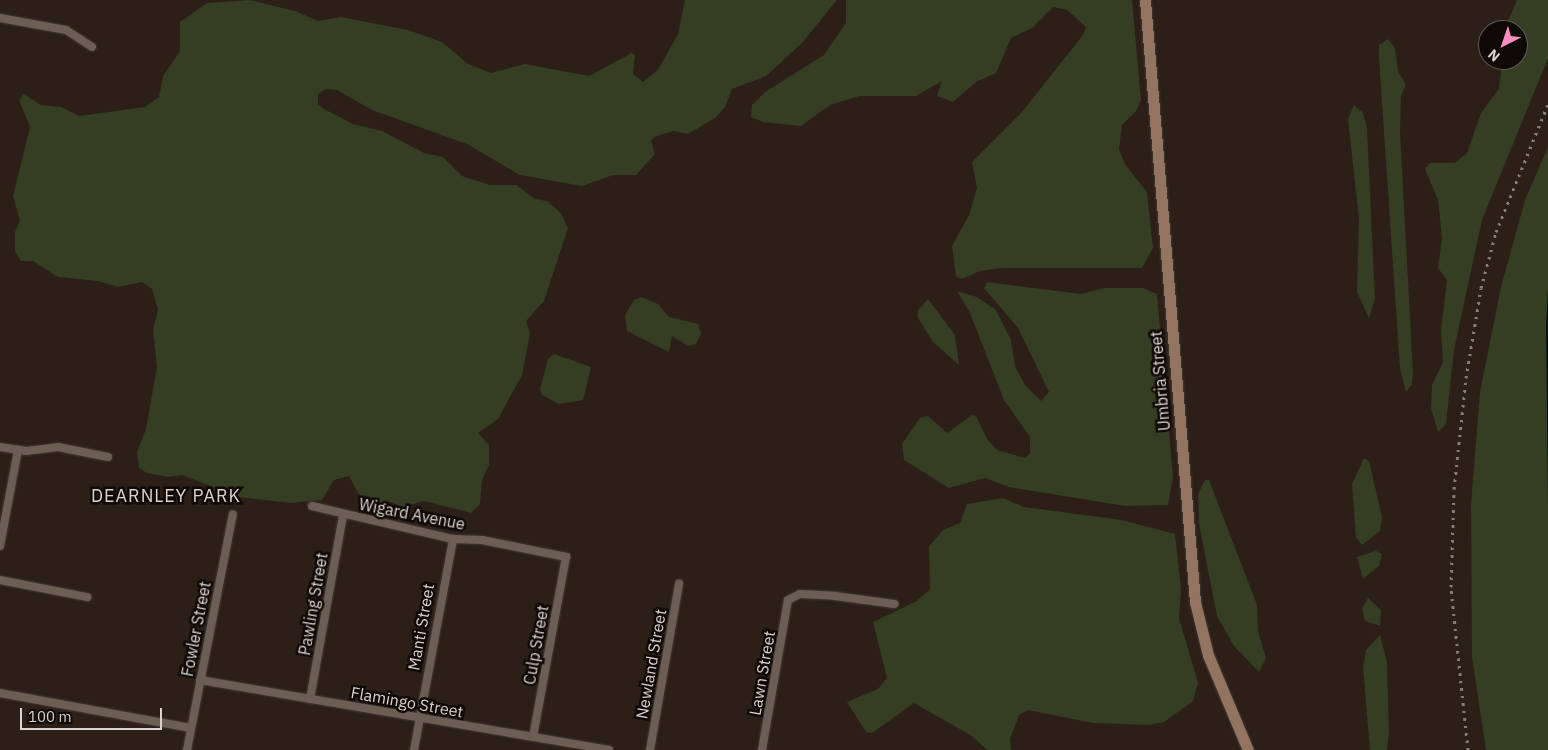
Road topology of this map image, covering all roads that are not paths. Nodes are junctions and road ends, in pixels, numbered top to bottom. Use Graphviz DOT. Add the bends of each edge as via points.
graph roads {
  1 [pos="1145,0"];
  2 [pos="0,18"];
  3 [pos="92,46"];
  4 [pos="0,447"];
  5 [pos="18,450"];
  6 [pos="108,458"];
  7 [pos="312,506"];
  8 [pos="232,514"];
  9 [pos="343,515"];
  10 [pos="453,539"];
  11 [pos="0,546"];
  12 [pos="566,557"];
  13 [pos="0,580"];
  14 [pos="679,583"];
  15 [pos="87,597"];
  16 [pos="894,604"];
  17 [pos="200,680"];
  18 [pos="0,693"];
  19 [pos="310,699"];
  20 [pos="419,718"];
  21 [pos="191,728"];
  22 [pos="533,737"];
  23 [pos="186,750"];
  24 [pos="414,750"];
  25 [pos="609,750"];
  26 [pos="650,750"];
  27 [pos="762,750"];
  28 [pos="1248,750"];
  1 -- 28 [label="main road, Umbria Street" via="1195,602 1208,655"];
  2 -- 3 [label="street" via="66,30"];
  4 -- 5 [label="street"];
  5 -- 6 [label="street" via="58,447"];
  5 -- 11 [label="street"];
  7 -- 9 [label="street, Wigard Avenue"];
  8 -- 17 [label="street, Fowler Street"];
  9 -- 10 [label="street, Wigard Avenue"];
  9 -- 19 [label="street, Pawling Street"];
  10 -- 12 [label="street, Wigard Avenue" via="482,540"];
  10 -- 20 [label="street, Manti Street"];
  12 -- 22 [label="street, Culp Street"];
  13 -- 15 [label="street"];
  14 -- 26 [label="street, Newland Street"];
  16 -- 27 [label="street, Lawn Street" via="800,594 788,600"];
  17 -- 19 [label="street, Flamingo Street"];
  17 -- 21 [label="street, Fowler Street"];
  18 -- 21 [label="street"];
  19 -- 20 [label="street, Flamingo Street"];
  20 -- 22 [label="street, Flamingo Street"];
  20 -- 24 [label="street, Manti Street"];
  21 -- 23 [label="street, Fowler Street"];
  22 -- 25 [label="street, Flamingo Street"];
}
